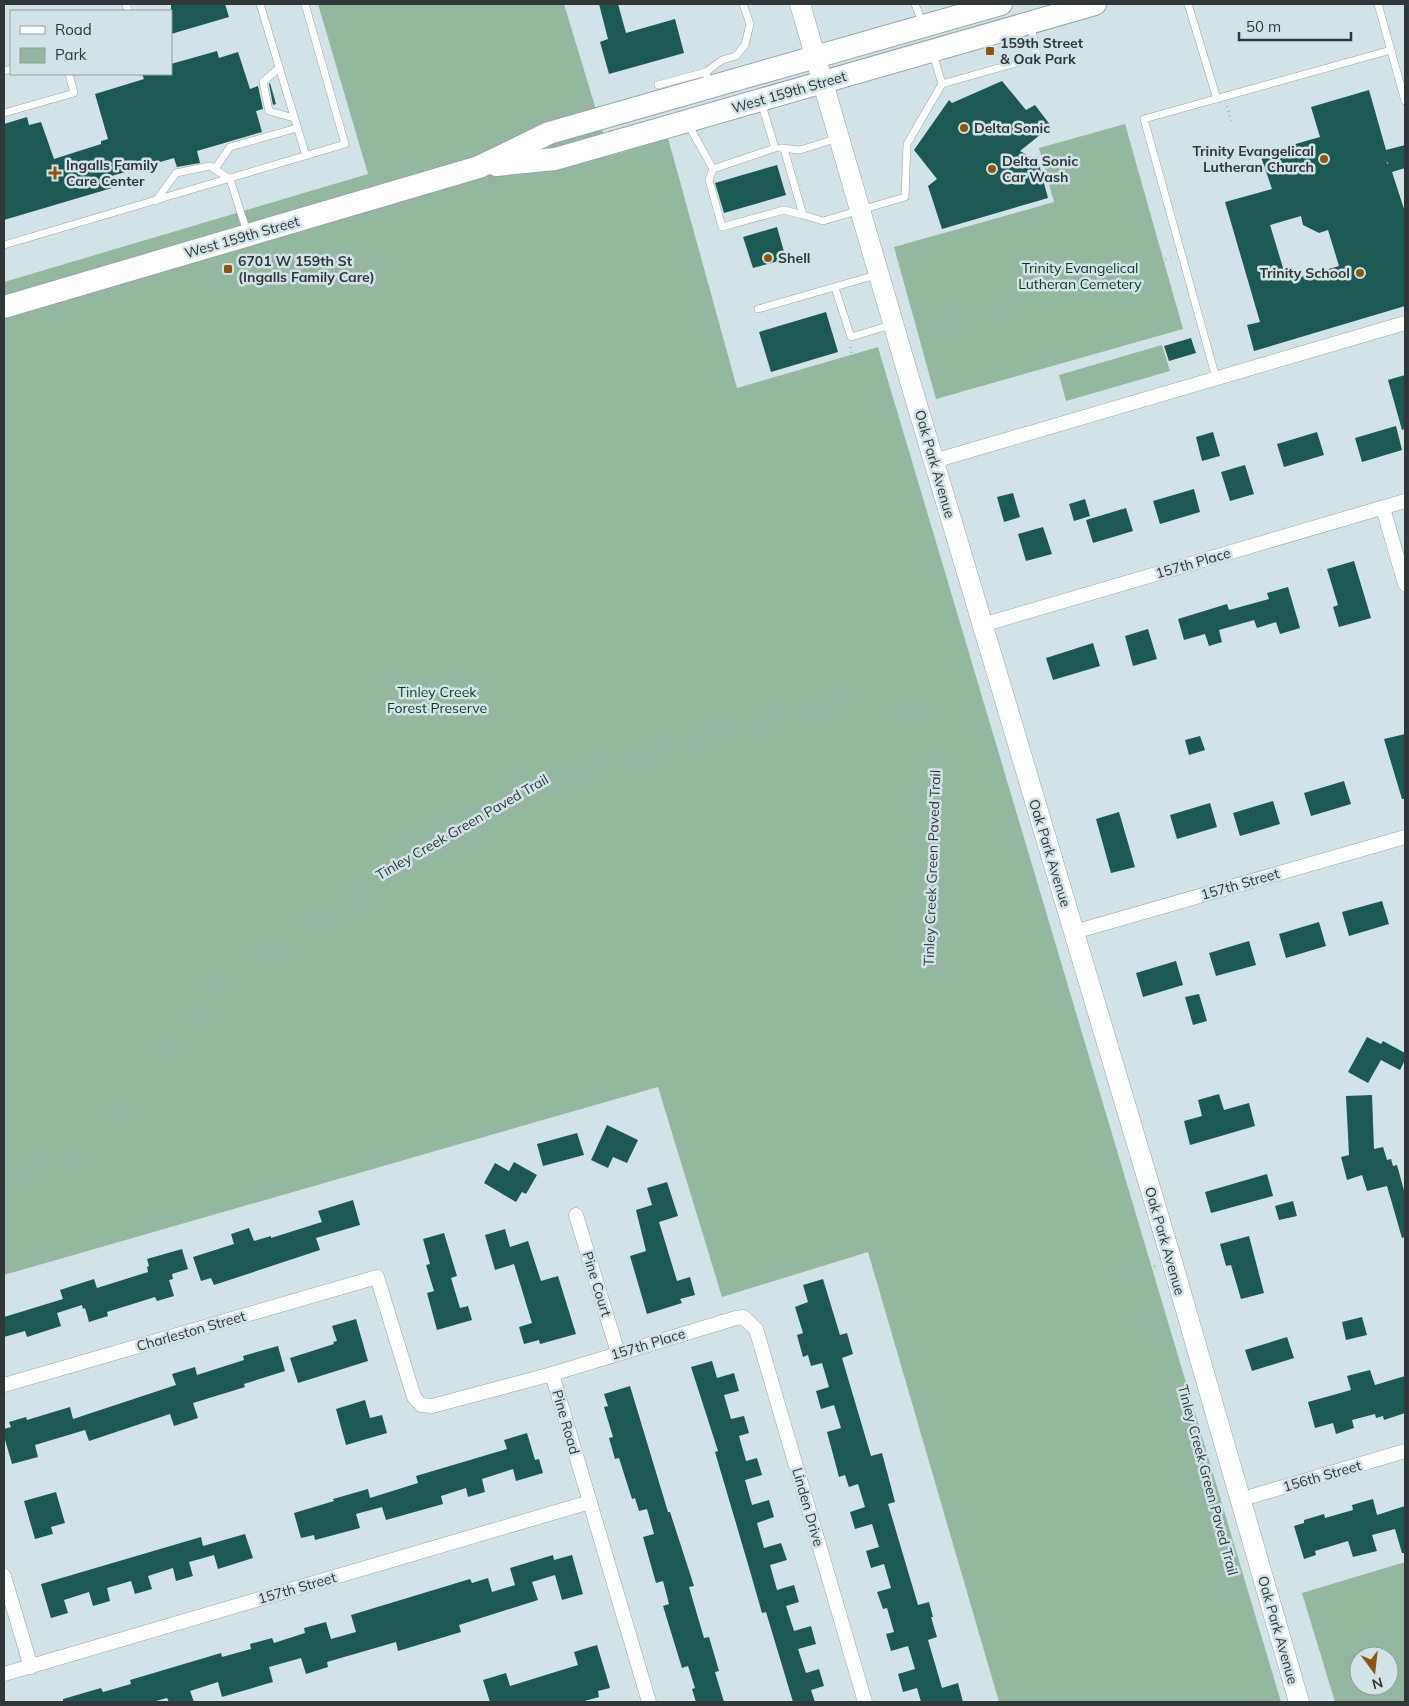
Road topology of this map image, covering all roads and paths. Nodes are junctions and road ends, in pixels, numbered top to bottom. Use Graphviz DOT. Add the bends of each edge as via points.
graph roads {
  1 [pos="260,4"];
  2 [pos="305,4"];
  3 [pos="744,4"];
  4 [pos="800,4"];
  5 [pos="916,4"];
  6 [pos="1001,4"];
  7 [pos="1095,4"];
  8 [pos="1188,4"];
  9 [pos="1378,4"];
  10 [pos="1031,22"];
  11 [pos="924,26"];
  12 [pos="932,50"];
  13 [pos="1390,50"];
  14 [pos="815,58"];
  15 [pos="279,68"];
  16 [pos="69,75"];
  17 [pos="708,80"];
  18 [pos="822,83"];
  19 [pos="942,84"];
  20 [pos="658,85"];
  21 [pos="1221,98"];
  22 [pos="761,100"];
  23 [pos="1405,101"];
  24 [pos="4,113"];
  25 [pos="294,118"];
  26 [pos="687,121"];
  27 [pos="1232,121"];
  28 [pos="297,128"];
  29 [pos="838,138"];
  30 [pos="775,148"];
  31 [pos="784,149"];
  32 [pos="306,156"];
  33 [pos="479,167"];
  34 [pos="215,169"];
  35 [pos="714,169"];
  36 [pos="230,179"];
  37 [pos="156,201"];
  38 [pos="860,209"];
  39 [pos="803,215"];
  40 [pos="248,235"];
  41 [pos="4,245"];
  42 [pos="1182,254"];
  43 [pos="879,274"];
  44 [pos="835,288"];
  45 [pos="4,307"];
  46 [pos="758,309"];
  47 [pos="1405,323"];
  48 [pos="894,324"];
  49 [pos="920,328"];
  50 [pos="851,337"];
  51 [pos="1216,378"];
  52 [pos="934,461"];
  53 [pos="1405,501"];
  54 [pos="1383,508"];
  55 [pos="1405,584"];
  56 [pos="982,626"];
  57 [pos="912,709"];
  58 [pos="1405,837"];
  59 [pos="1074,932"];
  60 [pos="4,1175"];
  61 [pos="576,1215"];
  62 [pos="1171,1260"];
  63 [pos="1125,1266"];
  64 [pos="377,1277"];
  65 [pos="743,1318"];
  66 [pos="618,1353"];
  67 [pos="552,1374"];
  68 [pos="4,1385"];
  69 [pos="1405,1451"];
  70 [pos="1230,1499"];
  71 [pos="590,1502"];
  72 [pos="1205,1502"];
  73 [pos="4,1576"];
  74 [pos="30,1667"];
  75 [pos="4,1674"];
  76 [pos="649,1702"];
  77 [pos="865,1702"];
  78 [pos="1254,1702"];
  79 [pos="1299,1702"];
  1 -- 15 [label="lane"];
  2 -- 32 [label="lane" via="345,144"];
  3 -- 17 [label="lane" via="750,24 745,45 736,56 722,60"];
  4 -- 14 [label="street, Oak Park Avenue"];
  5 -- 11 [label="lane"];
  6 -- 11 [label="main road, West 159th Street"];
  7 -- 10 [label="main road, West 159th Street"];
  8 -- 21 [label="lane"];
  9 -- 13 [label="lane"];
  10 -- 12 [label="main road, West 159th Street"];
  10 -- 19 [label="lane" via="1037,57"];
  11 -- 14 [label="main road, West 159th Street"];
  12 -- 18 [label="main road, West 159th Street"];
  12 -- 19 [label="lane"];
  13 -- 21 [label="lane"];
  13 -- 23 [label="lane"];
  14 -- 17 [label="main road, West 159th Street"];
  14 -- 18 [label="street, Oak Park Avenue"];
  15 -- 25 [label="lane"];
  15 -- 25 [label="lane" via="263,82 269,111"];
  16 -- 24 [label="lane" via="74,93"];
  17 -- 20 [label="lane"];
  17 -- 33 [label="main road, West 159th Street" via="549,133"];
  18 -- 22 [label="main road, West 159th Street"];
  18 -- 29 [label="street, Oak Park Avenue"];
  19 -- 38 [label="lane" via="907,144 905,197"];
  21 -- 27 [label="path"];
  21 -- 42 [label="lane" via="1144,120"];
  22 -- 26 [label="main road, West 159th Street"];
  22 -- 30 [label="lane"];
  25 -- 28 [label="lane"];
  26 -- 33 [label="main road, West 159th Street" via="555,159"];
  26 -- 35 [label="lane"];
  28 -- 32 [label="lane"];
  28 -- 34 [label="lane" via="230,147"];
  29 -- 31 [label="lane" via="800,150"];
  29 -- 38 [label="street, Oak Park Avenue"];
  30 -- 31 [label="lane"];
  30 -- 35 [label="lane"];
  31 -- 39 [label="lane"];
  32 -- 36 [label="lane"];
  33 -- 40 [label="main road, West 159th Street"];
  34 -- 36 [label="lane"];
  34 -- 37 [label="lane" via="210,166 176,173"];
  35 -- 39 [label="lane" via="708,180 722,227 784,210"];
  36 -- 37 [label="lane"];
  36 -- 40 [label="lane"];
  37 -- 41 [label="lane"];
  38 -- 39 [label="lane" via="823,221"];
  38 -- 43 [label="street, Oak Park Avenue"];
  40 -- 45 [label="main road, West 159th Street"];
  42 -- 49 [label="path"];
  42 -- 51 [label="lane"];
  43 -- 44 [label="lane"];
  43 -- 48 [label="street, Oak Park Avenue"];
  44 -- 46 [label="lane"];
  44 -- 50 [label="lane"];
  47 -- 51 [label="street"];
  48 -- 50 [label="lane"];
  48 -- 52 [label="street, Oak Park Avenue"];
  50 -- 57 [label="path" via="850,349 920,599 929,670"];
  51 -- 52 [label="street"];
  52 -- 56 [label="street, Oak Park Avenue"];
  53 -- 54 [label="street, 157th Place"];
  54 -- 55 [label="street"];
  54 -- 56 [label="street, 157th Place"];
  56 -- 59 [label="street, Oak Park Avenue"];
  57 -- 60 [label="path, Tinley Creek Green Paved Trail" via="887,697 852,697 597,767 549,786 286,941 206,999 167,1047 119,1116 95,1141 64,1157"];
  57 -- 63 [label="path, Tinley Creek Green Paved Trail" via="931,727 945,757 936,1052 959,1110 1000,1160 1100,1235"];
  58 -- 59 [label="street, 157th Street"];
  59 -- 62 [label="street, Oak Park Avenue"];
  61 -- 66 [label="street, Pine Court"];
  62 -- 63 [label="path" via="1148,1269"];
  62 -- 70 [label="street, Oak Park Avenue"];
  63 -- 72 [label="path, Tinley Creek Green Paved Trail" via="1182,1414"];
  64 -- 67 [label="street, Pine Road" via="414,1397 421,1405 432,1406"];
  64 -- 68 [label="street, Charleston Street"];
  65 -- 66 [label="street, 157th Place"];
  65 -- 77 [label="street, Linden Drive" via="756,1329"];
  66 -- 67 [label="street, 157th Place"];
  67 -- 71 [label="street, Pine Road"];
  69 -- 70 [label="street, 156th Street"];
  70 -- 72 [label="path"];
  70 -- 79 [label="street, Oak Park Avenue"];
  71 -- 74 [label="street, 157th Street"];
  71 -- 76 [label="street, Pine Road"];
  72 -- 78 [label="path, Tinley Creek Green Paved Trail"];
  73 -- 74 [label="street"];
  74 -- 75 [label="street, 157th Street"];
}
